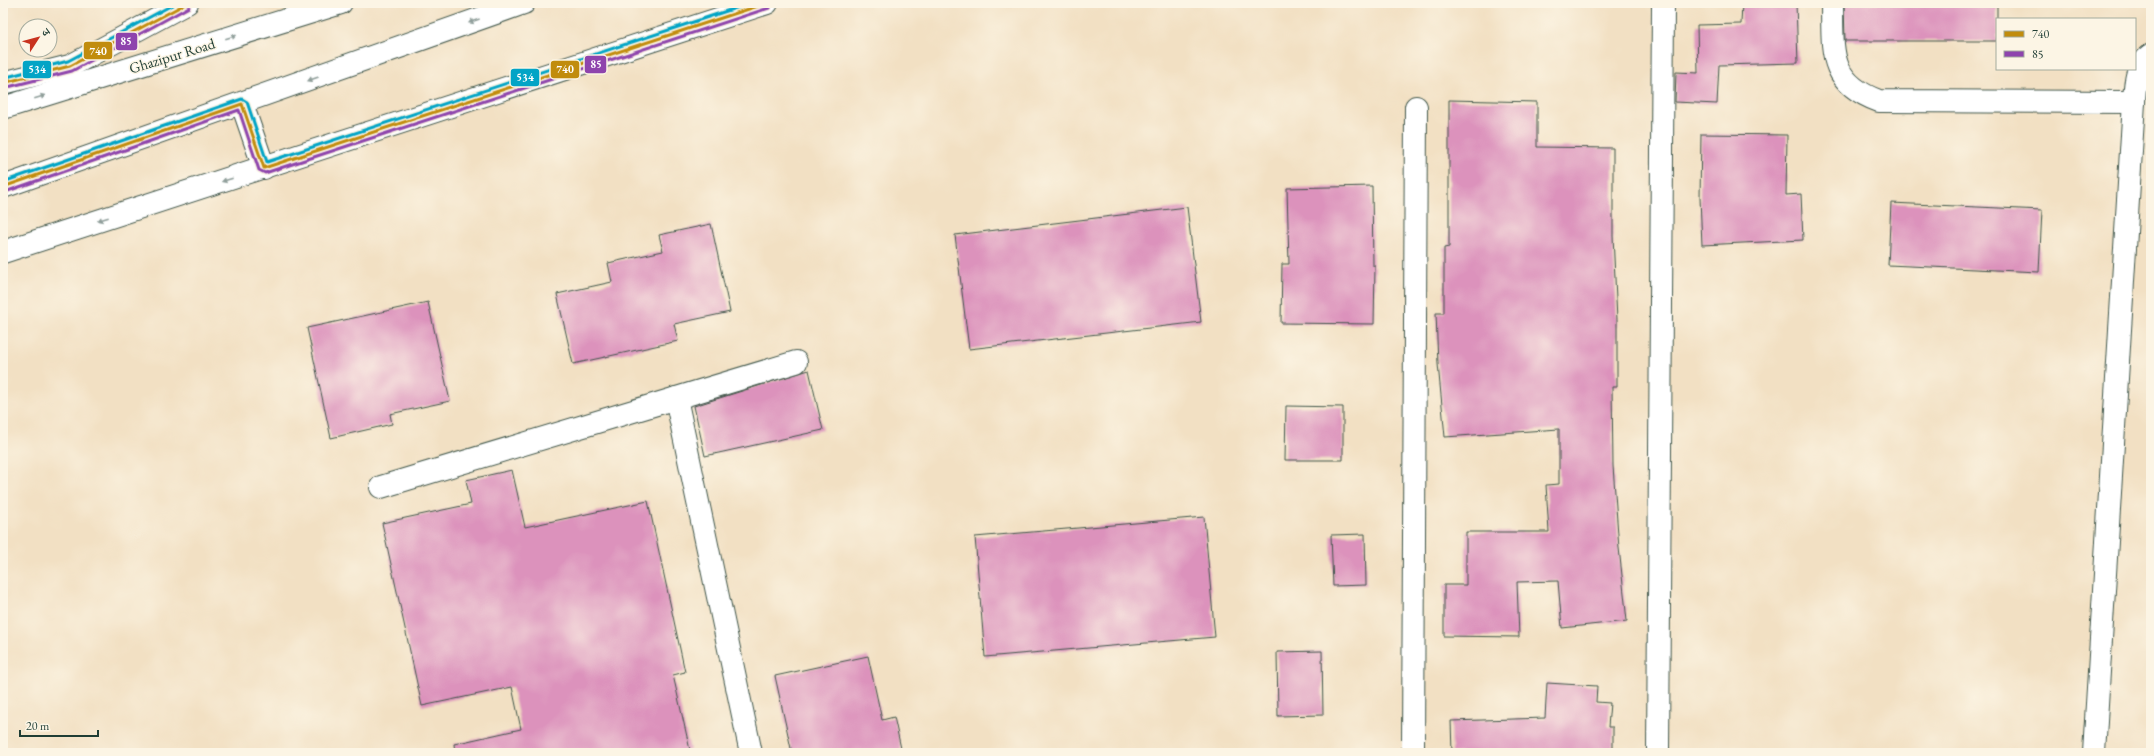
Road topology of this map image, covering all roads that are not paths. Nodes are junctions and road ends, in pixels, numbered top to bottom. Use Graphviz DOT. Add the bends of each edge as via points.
graph roads {
  1 [pos="187,3"];
  2 [pos="341,3"];
  3 [pos="524,3"];
  4 [pos="767,3"];
  5 [pos="1663,3"];
  6 [pos="1832,3"];
  7 [pos="2151,55"];
  8 [pos="3,83"];
  9 [pos="2134,102"];
  10 [pos="242,104"];
  11 [pos="1416,107"];
  12 [pos="3,108"];
  13 [pos="264,168"];
  14 [pos="3,187"];
  15 [pos="3,252"];
  16 [pos="796,362"];
  17 [pos="676,398"];
  18 [pos="381,487"];
  19 [pos="751,753"];
  20 [pos="1413,753"];
  21 [pos="1658,753"];
  22 [pos="2094,753"];
  1 -- 8 [label="main road" via="70,66"];
  12 -- 2 [label="main road, Ghazipur Road, one-way"];
  3 -- 10 [label="main road, one-way"];
  4 -- 13 [label="main road"];
  5 -- 21 [label="main road"];
  6 -- 9 [label="main road" via="1834,58 1840,72 1850,86 1862,95 1878,101"];
  7 -- 9 [label="main road" via="2143,62 2137,75"];
  9 -- 22 [label="main road"];
  10 -- 13 [label="main road"];
  10 -- 14 [label="main road"];
  11 -- 20 [label="main road"];
  13 -- 15 [label="main road, one-way"];
  16 -- 17 [label="main road"];
  17 -- 18 [label="main road"];
  17 -- 19 [label="main road"];
}
